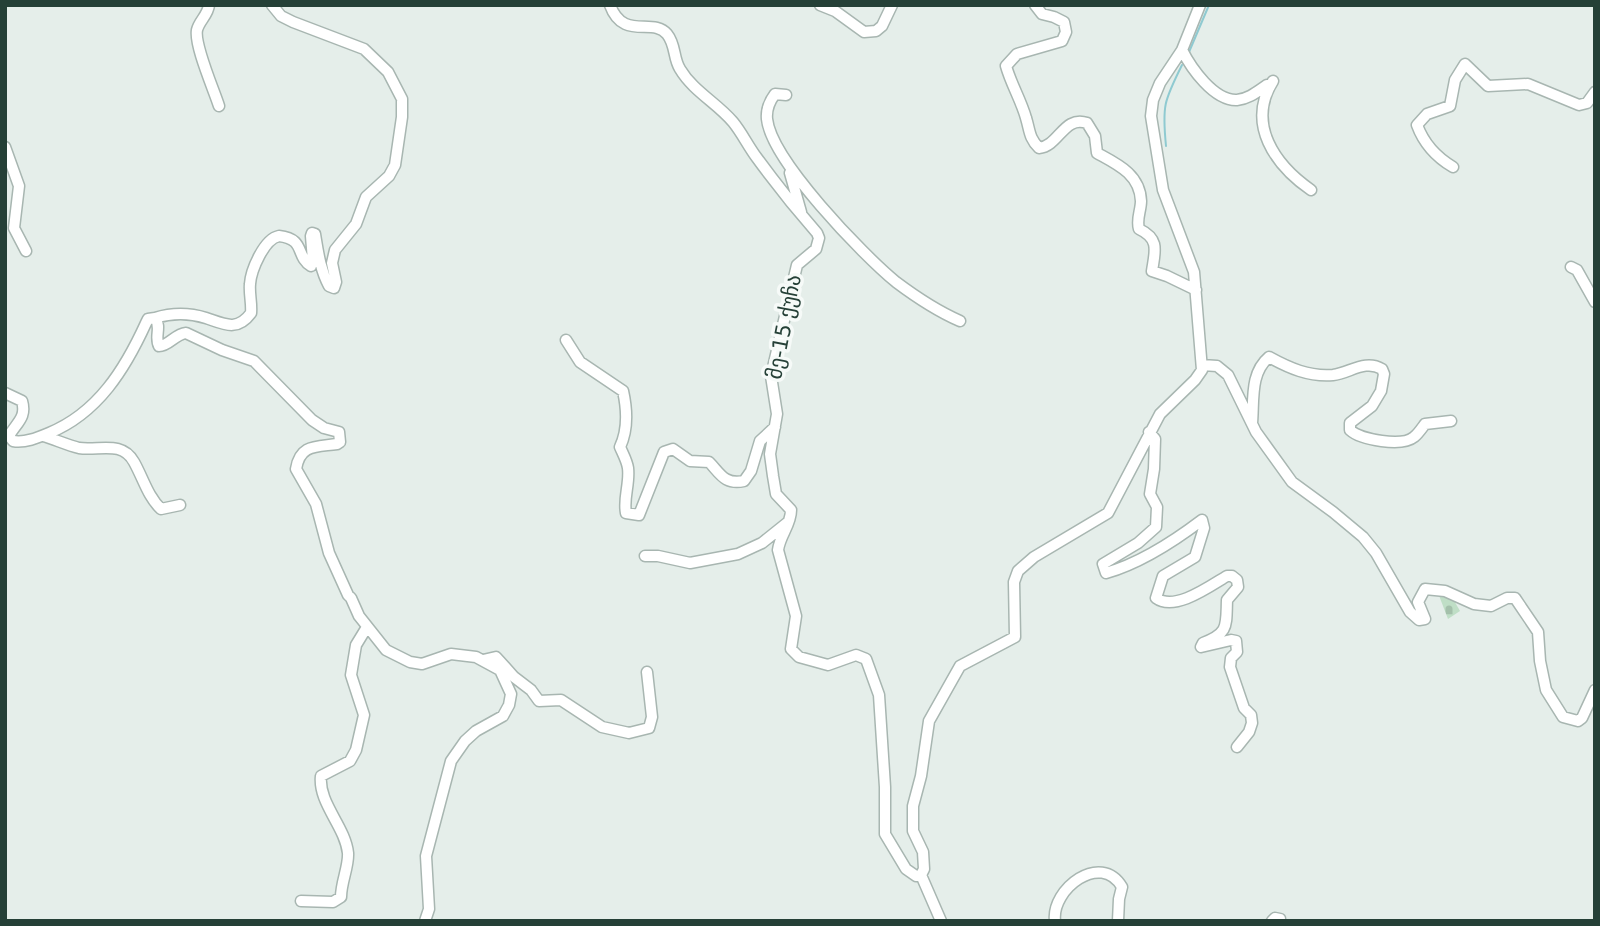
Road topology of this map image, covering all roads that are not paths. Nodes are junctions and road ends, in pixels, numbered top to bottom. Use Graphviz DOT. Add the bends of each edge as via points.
graph roads {
  1 [pos="209,5"];
  2 [pos="272,5"];
  3 [pos="610,5"];
  4 [pos="820,5"];
  5 [pos="892,5"];
  6 [pos="1035,5"];
  7 [pos="1200,5"];
  8 [pos="1182,50"];
  9 [pos="1595,92"];
  10 [pos="786,95"];
  11 [pos="219,106"];
  12 [pos="5,147"];
  13 [pos="1453,167"];
  14 [pos="789,168"];
  15 [pos="1311,190"];
  16 [pos="802,216"];
  17 [pos="26,251"];
  18 [pos="1571,267"];
  19 [pos="1196,290"];
  20 [pos="1595,302"];
  21 [pos="155,318"];
  22 [pos="960,321"];
  23 [pos="566,340"];
  24 [pos="1202,365"];
  25 [pos="5,393"];
  26 [pos="1451,421"];
  27 [pos="1252,424"];
  28 [pos="776,426"];
  29 [pos="1149,432"];
  30 [pos="42,436"];
  31 [pos="180,505"];
  32 [pos="790,521"];
  33 [pos="645,556"];
  34 [pos="367,627"];
  35 [pos="483,660"];
  36 [pos="647,672"];
  37 [pos="1595,690"];
  38 [pos="1237,747"];
  39 [pos="921,875"];
  40 [pos="301,901"];
  41 [pos="425,921"];
  42 [pos="941,921"];
  43 [pos="1055,921"];
  44 [pos="1118,921"];
  45 [pos="1272,921"];
  46 [pos="1280,921"];
  1 -- 11 [label="street" via="197,29 198,43"];
  2 -- 21 [label="street" via="293,22 364,49 388,72 402,99 395,165 366,197 356,224 335,250 334,288 318,258 315,233 310,236 311,266 295,241 279,236 268,241 257,262 250,281 251,313 240,324 228,327 188,315"];
  3 -- 16 [label="street, მე-15 ქუჩა" via="622,23 666,33 691,85 738,128"];
  4 -- 5 [label="street" via="864,32 882,26"];
  6 -- 19 [label="street" via="1042,14 1064,22 1066,32 1062,41 1017,54 1006,66 1032,141 1039,148 1046,147 1073,122 1087,123 1097,153 1124,167 1136,186 1141,202 1137,223 1154,242 1152,271"];
  7 -- 8 [label="street"];
  8 -- 15 [label="street" via="1194,73 1224,97 1236,100 1253,95 1273,81 1262,105 1266,141 1295,179"];
  8 -- 19 [label="street" via="1160,83 1151,116 1163,190 1192,264"];
  9 -- 13 [label="street" via="1580,105 1528,84 1488,86 1465,64 1455,80 1450,106 1427,114 1417,125 1438,158"];
  10 -- 14 [label="street" via="775,94 767,120"];
  12 -- 17 [label="street" via="19,186 14,229"];
  14 -- 16 [label="street"];
  14 -- 22 [label="street" via="863,252 896,282"];
  16 -- 28 [label="street, მე-15 ქუჩა" via="819,239 816,249 797,265 773,364"];
  18 -- 20 [label="street"];
  19 -- 24 [label="street"];
  21 -- 30 [label="street" via="148,319 121,372 96,404"];
  21 -- 34 [label="street" via="159,346 186,333 247,357 312,420 339,432 340,442 304,451 296,469 316,504 336,569"];
  23 -- 28 [label="street" via="580,362 623,391 625,436 620,447 628,466 625,513 639,515 664,452 673,449 690,461 709,462 725,480 744,481 760,441"];
  24 -- 27 [label="street" via="1217,366 1228,375"];
  24 -- 29 [label="street" via="1201,373 1166,405"];
  25 -- 30 [label="street" via="23,405 22,419 10,439 25,442"];
  26 -- 27 [label="street" via="1425,424 1404,442 1355,435 1350,423 1372,406 1382,369 1370,364 1331,375 1297,372 1269,357 1259,366 1255,379"];
  27 -- 37 [label="street" via="1292,482 1363,537 1419,620 1425,619 1419,601 1425,589 1491,606 1515,598 1538,632 1546,690 1563,716 1582,718"];
  28 -- 32 [label="street, მე-15 ქუჩა" via="770,454 773,476 776,494 791,510"];
  29 -- 38 [label="street" via="1155,439 1150,494 1157,507 1156,527 1103,564 1106,573 1122,568 1202,520 1195,557 1163,576 1156,598 1174,602 1227,576 1237,580 1238,587 1227,600 1224,632 1201,647 1236,641 1230,667 1252,723"];
  29 -- 39 [label="street" via="1108,513 1034,556 1018,571 1015,637 960,666 933,712 913,806 913,831 923,852"];
  30 -- 31 [label="street" via="80,448 116,448 134,462 153,502 161,509"];
  32 -- 33 [label="street" via="751,550 738,554 690,563"];
  32 -- 39 [label="street" via="778,550 796,616 791,649 799,657 828,665 862,656 870,666 879,695 885,834 906,869"];
  34 -- 35 [label="street" via="386,650 410,662 422,664 451,654"];
  34 -- 40 [label="street" via="356,645 351,675 364,715 356,750 350,761 320,780 348,856 341,897 333,902"];
  35 -- 36 [label="street" via="496,657 539,701 561,700 602,727 629,733 649,728"];
  35 -- 41 [label="street" via="503,675 511,694 509,705 503,716 465,741 451,761 429,837"];
  39 -- 42 [label="street"];
  43 -- 44 [label="street" via="1062,892 1083,876 1107,872 1122,887"];
  45 -- 46 [label="street"];
}
